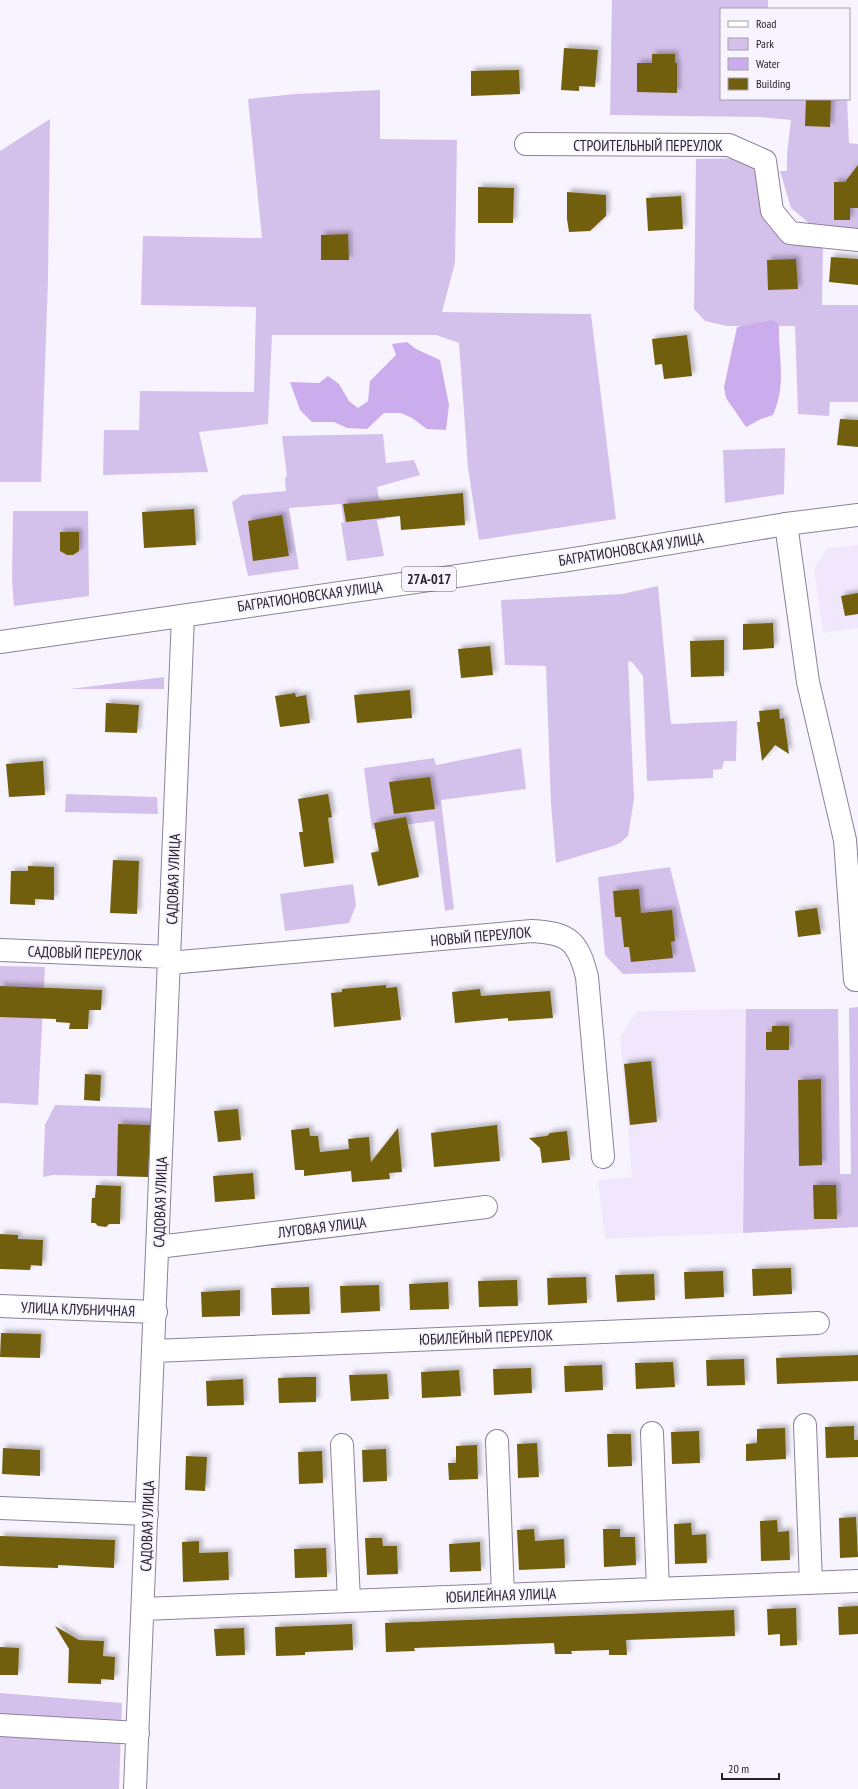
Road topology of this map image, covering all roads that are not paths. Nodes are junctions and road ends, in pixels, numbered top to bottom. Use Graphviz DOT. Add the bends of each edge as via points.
graph roads {
  1 [pos="526,144"];
  2 [pos="858,240"];
  3 [pos="858,516"];
  4 [pos="786,524"];
  5 [pos="183,616"];
  6 [pos="0,642"];
  7 [pos="0,950"];
  8 [pos="169,960"];
  9 [pos="858,980"];
  10 [pos="603,1157"];
  11 [pos="486,1207"];
  12 [pos="158,1247"];
  13 [pos="0,1306"];
  14 [pos="156,1312"];
  15 [pos="818,1323"];
  16 [pos="154,1351"];
  17 [pos="806,1426"];
  18 [pos="652,1433"];
  19 [pos="497,1441"];
  20 [pos="342,1445"];
  21 [pos="0,1508"];
  22 [pos="148,1514"];
  23 [pos="858,1581"];
  24 [pos="811,1583"];
  25 [pos="658,1589"];
  26 [pos="502,1595"];
  27 [pos="349,1601"];
  28 [pos="143,1609"];
  29 [pos="0,1724"];
  30 [pos="138,1733"];
  31 [pos="135,1789"];
  1 -- 2 [label="street, СТРОИТЕЛЬНЫЙ ПЕРЕУЛОК" via="729,145 764,161 772,211 790,233"];
  3 -- 4 [label="street, БАГРАТИОНОВСКАЯ УЛИЦА / 27А-017"];
  4 -- 5 [label="street, БАГРАТИОНОВСКАЯ УЛИЦА / 27А-017" via="560,561"];
  4 -- 9 [label="street" via="808,682 845,840 855,980"];
  5 -- 6 [label="street, БАГРАТИОНОВСКАЯ УЛИЦА / 27А-017"];
  5 -- 8 [label="street, САДОВАЯ УЛИЦА"];
  7 -- 8 [label="street, САДОВЫЙ ПЕРЕУЛОК"];
  8 -- 10 [label="street, НОВЫЙ ПЕРЕУЛОК" via="532,931 565,936 575,944 587,977"];
  8 -- 12 [label="street, САДОВАЯ УЛИЦА"];
  11 -- 12 [label="street, ЛУГОВАЯ УЛИЦА"];
  12 -- 14 [label="street, САДОВАЯ УЛИЦА"];
  13 -- 14 [label="street, УЛИЦА КЛУБНИЧНАЯ"];
  14 -- 16 [label="street, САДОВАЯ УЛИЦА"];
  15 -- 16 [label="street, ЮБИЛЕЙНЫЙ ПЕРЕУЛОК"];
  16 -- 22 [label="street, САДОВАЯ УЛИЦА"];
  17 -- 24 [label="street"];
  18 -- 25 [label="street"];
  19 -- 26 [label="street"];
  20 -- 27 [label="street"];
  21 -- 22 [label="street"];
  22 -- 28 [label="street, САДОВАЯ УЛИЦА"];
  23 -- 24 [label="street, ЮБИЛЕЙНАЯ УЛИЦА"];
  24 -- 25 [label="street, ЮБИЛЕЙНАЯ УЛИЦА"];
  25 -- 26 [label="street, ЮБИЛЕЙНАЯ УЛИЦА"];
  26 -- 27 [label="street, ЮБИЛЕЙНАЯ УЛИЦА"];
  27 -- 28 [label="street, ЮБИЛЕЙНАЯ УЛИЦА"];
  28 -- 30 [label="street, САДОВАЯ УЛИЦА"];
  29 -- 30 [label="street"];
  30 -- 31 [label="street, САДОВАЯ УЛИЦА"];
}
